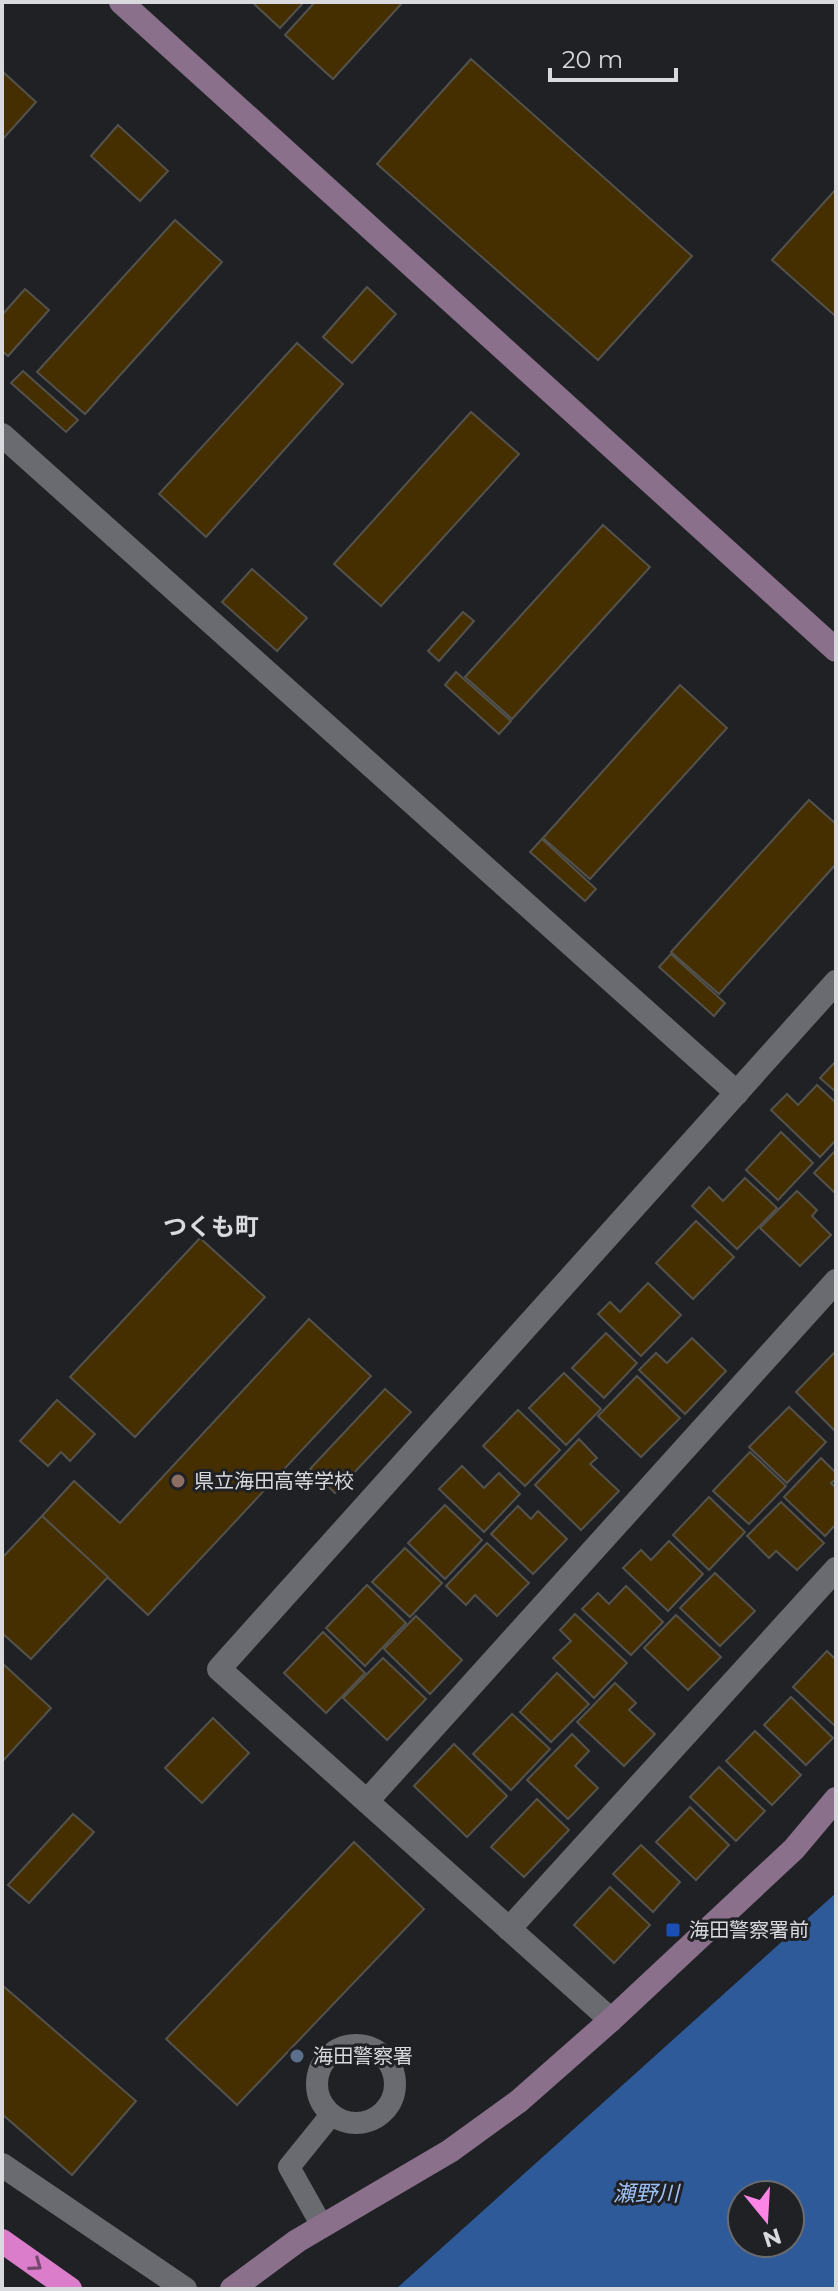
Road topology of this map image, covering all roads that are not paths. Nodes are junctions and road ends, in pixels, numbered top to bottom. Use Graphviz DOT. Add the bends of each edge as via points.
graph roads {
  1 [pos="121,2"];
  2 [pos="2,435"];
  3 [pos="836,650"];
  4 [pos="836,982"];
  5 [pos="737,1093"];
  6 [pos="836,1281"];
  7 [pos="836,1569"];
  8 [pos="836,1799"];
  9 [pos="367,1801"];
  10 [pos="509,1929"];
  11 [pos="611,2020"];
  12 [pos="331,2115"];
  13 [pos="2,2165"];
  14 [pos="322,2226"];
  15 [pos="2,2241"];
  16 [pos="70,2289"];
  17 [pos="185,2289"];
  18 [pos="232,2289"];
  1 -- 3 [label="street"];
  2 -- 5 [label="street"];
  4 -- 5 [label="street"];
  5 -- 9 [label="street" via="219,1669"];
  6 -- 9 [label="street"];
  7 -- 10 [label="street"];
  8 -- 11 [label="street" via="794,1849"];
  9 -- 10 [label="street"];
  10 -- 11 [label="street"];
  11 -- 14 [label="street" via="519,2101 450,2151"];
  12 -- 14 [label="lane" via="289,2167"];
  13 -- 17 [label="street"];
  14 -- 18 [label="street"];
  15 -- 16 [label="highway, one-way"];
}
